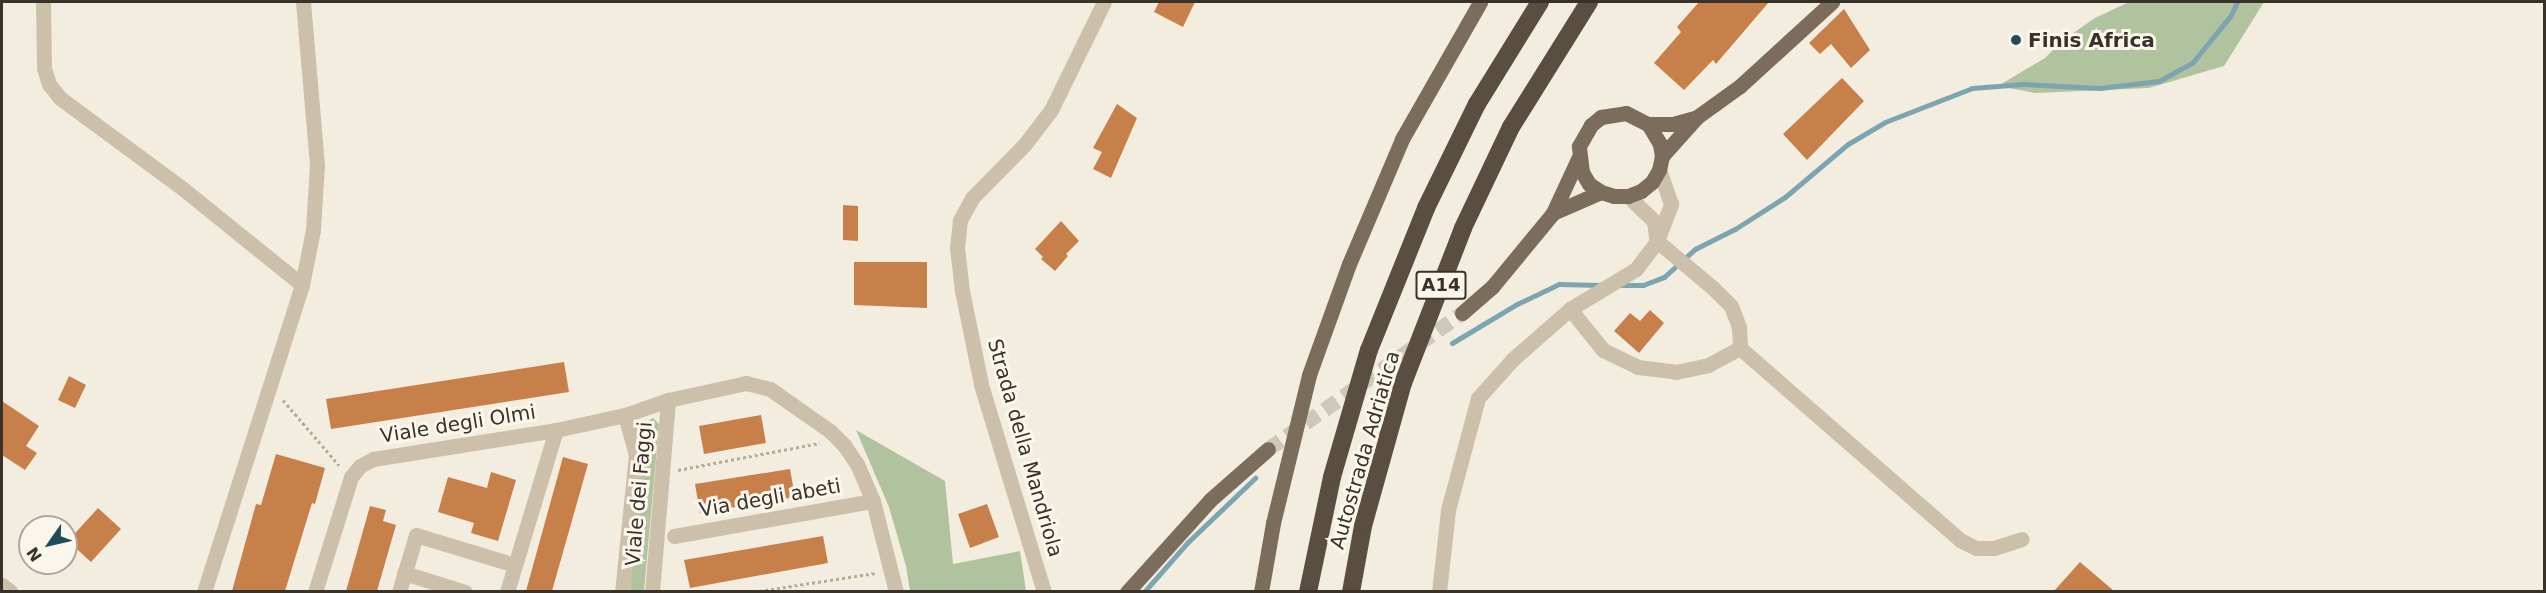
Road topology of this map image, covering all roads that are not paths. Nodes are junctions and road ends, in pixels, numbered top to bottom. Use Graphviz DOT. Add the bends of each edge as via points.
graph roads {
  1 [pos="43,2"];
  2 [pos="303,2"];
  3 [pos="1104,2"];
  4 [pos="1480,2"];
  5 [pos="1540,2"];
  6 [pos="1589,2"];
  7 [pos="1832,2"];
  8 [pos="1697,117"];
  9 [pos="1648,124"];
  10 [pos="1578,159"];
  11 [pos="1660,163"];
  12 [pos="1601,192"];
  13 [pos="1628,196"];
  14 [pos="1553,213"];
  15 [pos="1656,241"];
  16 [pos="302,285"];
  17 [pos="1570,309"];
  18 [pos="1462,313"];
  19 [pos="1740,348"];
  20 [pos="668,400"];
  21 [pos="625,415"];
  22 [pos="556,430"];
  23 [pos="1268,449"];
  24 [pos="873,501"];
  25 [pos="674,536"];
  26 [pos="2022,539"];
  27 [pos="515,565"];
  28 [pos="404,573"];
  29 [pos="2,585"];
  30 [pos="11,591"];
  31 [pos="204,591"];
  32 [pos="315,591"];
  33 [pos="399,591"];
  34 [pos="465,591"];
  35 [pos="507,591"];
  36 [pos="622,591"];
  37 [pos="652,591"];
  38 [pos="896,591"];
  39 [pos="1044,591"];
  40 [pos="1126,591"];
  41 [pos="1261,591"];
  42 [pos="1308,591"];
  43 [pos="1351,591"];
  44 [pos="1439,591"];
  1 -- 16 [label="street" via="44,68 49,84 60,98 191,194"];
  2 -- 16 [label="street" via="317,165 312,230"];
  3 -- 39 [label="street, Strada della Mandriola" via="1051,110 1025,144 973,197 960,220 957,248 981,384"];
  4 -- 41 [label="main road" via="1401,139 1349,264 1309,375 1273,523"];
  5 -- 42 [label="highway, Autostrada Adriatica / A14" via="1477,104 1436,187 1369,350 1332,477"];
  6 -- 43 [label="highway, Autostrada Adriatica / A14" via="1511,127 1463,228 1404,383 1363,526"];
  7 -- 8 [label="main road" via="1740,86"];
  8 -- 9 [label="main road" via="1673,124"];
  8 -- 11 [label="main road"];
  9 -- 10 [label="main road" via="1626,113 1601,117 1583,135"];
  9 -- 11 [label="main road" via="1660,144"];
  10 -- 12 [label="main road" via="1590,184"];
  10 -- 14 [label="main road"];
  11 -- 13 [label="main road" via="1647,186"];
  11 -- 15 [label="street" via="1671,204"];
  12 -- 13 [label="main road"];
  12 -- 14 [label="main road"];
  13 -- 15 [label="street" via="1654,221"];
  14 -- 18 [label="main road" via="1492,287"];
  15 -- 17 [label="street" via="1636,268"];
  15 -- 19 [label="street" via="1731,306 1739,327"];
  16 -- 31 [label="street"];
  17 -- 19 [label="street" via="1603,350 1638,367 1676,372 1708,365"];
  17 -- 44 [label="street" via="1513,358 1478,398 1448,510"];
  19 -- 26 [label="street" via="1960,540 1976,548 1994,548"];
  20 -- 21 [label="street, Viale dei Faggi"];
  20 -- 24 [label="street, Viale dei Faggi" via="746,383 770,389 844,445"];
  20 -- 37 [label="street, Viale dei Faggi"];
  21 -- 22 [label="street, Viale degli Olmi"];
  21 -- 36 [label="street, Viale dei Faggi" via="636,455"];
  22 -- 27 [label="street"];
  22 -- 32 [label="street, Viale degli Olmi" via="373,459 360,466 351,477"];
  23 -- 40 [label="main road" via="1210,500"];
  24 -- 25 [label="street, Via degli abeti"];
  24 -- 38 [label="street, Viale dei Faggi"];
  27 -- 28 [label="street" via="416,535"];
  27 -- 35 [label="street"];
  28 -- 33 [label="street"];
  28 -- 34 [label="street"];
  29 -- 30 [label="street"];
}
